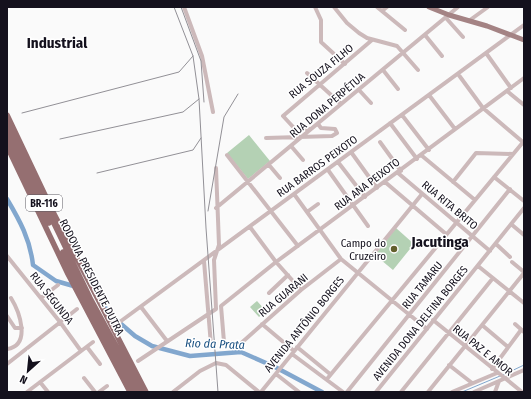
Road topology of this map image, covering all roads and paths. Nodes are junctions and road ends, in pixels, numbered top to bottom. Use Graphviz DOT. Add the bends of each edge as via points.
graph roads {
  1 [pos="184,7"];
  2 [pos="315,7"];
  3 [pos="334,7"];
  4 [pos="377,7"];
  5 [pos="387,7"];
  6 [pos="458,7"];
  7 [pos="488,7"];
  8 [pos="432,8"];
  9 [pos="382,11"];
  10 [pos="448,16"];
  11 [pos="470,20"];
  12 [pos="524,25"];
  13 [pos="405,30"];
  14 [pos="425,35"];
  15 [pos="511,35"];
  16 [pos="463,37"];
  17 [pos="372,40"];
  18 [pos="524,40"];
  19 [pos="404,53"];
  20 [pos="486,53"];
  21 [pos="442,56"];
  22 [pos="344,64"];
  23 [pos="383,70"];
  24 [pos="418,70"];
  25 [pos="307,73"];
  26 [pos="458,74"];
  27 [pos="524,78"];
  28 [pos="320,84"];
  29 [pos="398,89"];
  30 [pos="509,89"];
  31 [pos="359,90"];
  32 [pos="430,95"];
  33 [pos="341,104"];
  34 [pos="371,104"];
  35 [pos="524,105"];
  36 [pos="483,108"];
  37 [pos="213,112"];
  38 [pos="7,115"];
  39 [pos="402,115"];
  40 [pos="390,123"];
  41 [pos="318,124"];
  42 [pos="7,126"];
  43 [pos="312,129"];
  44 [pos="329,129"];
  45 [pos="455,129"];
  46 [pos="329,136"];
  47 [pos="7,137"];
  48 [pos="301,137"];
  49 [pos="266,138"];
  50 [pos="380,142"];
  51 [pos="524,142"];
  52 [pos="7,146"];
  53 [pos="291,146"];
  54 [pos="428,150"];
  55 [pos="351,152"];
  56 [pos="512,154"];
  57 [pos="227,155"];
  58 [pos="421,155"];
  59 [pos="417,158"];
  60 [pos="304,160"];
  61 [pos="338,162"];
  62 [pos="268,165"];
  63 [pos="216,168"];
  64 [pos="328,170"];
  65 [pos="399,172"];
  66 [pos="494,177"];
  67 [pos="280,178"];
  68 [pos="248,182"];
  69 [pos="385,182"];
  70 [pos="453,182"];
  71 [pos="377,188"];
  72 [pos="510,189"];
  73 [pos="294,194"];
  74 [pos="422,194"];
  75 [pos="365,197"];
  76 [pos="475,200"];
  77 [pos="524,201"];
  78 [pos="318,204"];
  79 [pos="354,205"];
  80 [pos="413,205"];
  81 [pos="216,208"];
  82 [pos="524,208"];
  83 [pos="271,212"];
  84 [pos="307,212"];
  85 [pos="456,222"];
  86 [pos="511,224"];
  87 [pos="368,226"];
  88 [pos="250,227"];
  89 [pos="320,230"];
  90 [pos="446,234"];
  91 [pos="524,235"];
  92 [pos="473,236"];
  93 [pos="496,244"];
  94 [pos="298,246"];
  95 [pos="490,250"];
  96 [pos="216,252"];
  97 [pos="7,256"];
  98 [pos="341,259"];
  99 [pos="204,260"];
  100 [pos="276,262"];
  101 [pos="478,266"];
  102 [pos="358,272"];
  103 [pos="524,272"];
  104 [pos="288,275"];
  105 [pos="493,278"];
  106 [pos="79,280"];
  107 [pos="58,285"];
  108 [pos="301,290"];
  109 [pos="509,291"];
  110 [pos="268,293"];
  111 [pos="11,298"];
  112 [pos="41,298"];
  113 [pos="89,299"];
  114 [pos="392,301"];
  115 [pos="524,303"];
  116 [pos="141,306"];
  117 [pos="77,309"];
  118 [pos="209,313"];
  119 [pos="409,316"];
  120 [pos="8,319"];
  121 [pos="433,320"];
  122 [pos="121,321"];
  123 [pos="60,322"];
  124 [pos="262,324"];
  125 [pos="515,324"];
  126 [pos="482,325"];
  127 [pos="22,328"];
  128 [pos="426,329"];
  129 [pos="523,331"];
  130 [pos="449,333"];
  131 [pos="167,341"];
  132 [pos="93,342"];
  133 [pos="211,345"];
  134 [pos="237,346"];
  135 [pos="464,346"];
  136 [pos="87,347"];
  137 [pos="508,347"];
  138 [pos="13,348"];
  139 [pos="7,349"];
  140 [pos="295,351"];
  141 [pos="81,352"];
  142 [pos="18,354"];
  143 [pos="138,361"];
  144 [pos="7,364"];
  145 [pos="100,364"];
  146 [pos="449,365"];
  147 [pos="492,369"];
  148 [pos="524,370"];
  149 [pos="278,371"];
  150 [pos="330,374"];
  151 [pos="500,377"];
  152 [pos="84,378"];
  153 [pos="327,379"];
  154 [pos="40,382"];
  155 [pos="472,383"];
  156 [pos="106,389"];
  157 [pos="520,391"];
  158 [pos="27,392"];
  159 [pos="48,392"];
  160 [pos="95,392"];
  161 [pos="99,392"];
  162 [pos="130,392"];
  163 [pos="136,392"];
  164 [pos="141,392"];
  165 [pos="146,392"];
  166 [pos="173,392"];
  167 [pos="260,392"];
  168 [pos="299,392"];
  169 [pos="344,392"];
  170 [pos="347,392"];
  171 [pos="376,392"];
  172 [pos="401,392"];
  173 [pos="428,392"];
  174 [pos="452,392"];
  175 [pos="474,392"];
  176 [pos="495,392"];
  1 -- 37 [label="street" via="204,62"];
  2 -- 22 [label="street" via="321,20 321,42"];
  3 -- 17 [label="street" via="347,23"];
  4 -- 9 [label="street"];
  5 -- 9 [label="street"];
  6 -- 10 [label="street, RUA DONA PERPÉTUA"];
  7 -- 11 [label="street"];
  8 -- 10 [label="main road"];
  9 -- 13 [label="street"];
  10 -- 11 [label="main road"];
  10 -- 14 [label="street, RUA DONA PERPÉTUA"];
  10 -- 16 [label="street"];
  11 -- 15 [label="main road"];
  12 -- 15 [label="street, RUA BARROS PEIXOTO"];
  14 -- 19 [label="street, RUA DONA PERPÉTUA"];
  14 -- 21 [label="street"];
  15 -- 18 [label="main road"];
  15 -- 20 [label="street, RUA BARROS PEIXOTO"];
  17 -- 19 [label="street" via="394,44"];
  17 -- 22 [label="street, RUA SOUZA FILHO"];
  19 -- 23 [label="street, RUA DONA PERPÉTUA"];
  19 -- 24 [label="street"];
  20 -- 26 [label="street, RUA BARROS PEIXOTO"];
  20 -- 30 [label="street"];
  22 -- 28 [label="street, RUA SOUZA FILHO"];
  23 -- 29 [label="street"];
  23 -- 31 [label="street, RUA DONA PERPÉTUA"];
  25 -- 28 [label="street"];
  26 -- 32 [label="street, RUA BARROS PEIXOTO"];
  26 -- 36 [label="street"];
  27 -- 30 [label="street, RUA ANA PEIXOTO"];
  28 -- 33 [label="street"];
  28 -- 43 [label="street, RUA SOUZA FILHO" via="283,117 295,130"];
  30 -- 35 [label="street"];
  30 -- 36 [label="street, RUA ANA PEIXOTO"];
  31 -- 33 [label="street, RUA DONA PERPÉTUA"];
  31 -- 34 [label="street"];
  32 -- 39 [label="street, RUA BARROS PEIXOTO"];
  32 -- 45 [label="street"];
  33 -- 41 [label="street, RUA DONA PERPÉTUA"];
  36 -- 45 [label="street, RUA ANA PEIXOTO"];
  36 -- 51 [label="street"];
  38 -- 165 [label="highway, BR-116" via="88,282"];
  39 -- 40 [label="street, RUA BARROS PEIXOTO"];
  39 -- 54 [label="street"];
  40 -- 55 [label="street, RUA BARROS PEIXOTO"];
  40 -- 59 [label="street"];
  41 -- 43 [label="street, RUA DONA PERPÉTUA"];
  41 -- 44 [label="street" via="321,128"];
  42 -- 106 [label="highway, RODOVIA PRESIDENTE DUTRA / BR-116"];
  43 -- 48 [label="street, RUA DONA PERPÉTUA"];
  44 -- 46 [label="street"];
  44 -- 46 [label="street" via="335,129 337,132"];
  45 -- 54 [label="street, RUA ANA PEIXOTO"];
  46 -- 48 [label="street"];
  47 -- 106 [label="highway, RODOVIA PRESIDENTE DUTRA / BR-116"];
  48 -- 49 [label="street"];
  48 -- 53 [label="street, RUA DONA PERPÉTUA"];
  50 -- 65 [label="street, RUA RITA BRITO"];
  51 -- 56 [label="street"];
  52 -- 162 [label="highway, BR-116" via="80,299"];
  53 -- 60 [label="street"];
  53 -- 62 [label="street, RUA DONA PERPÉTUA"];
  54 -- 58 [label="street, RUA ANA PEIXOTO"];
  55 -- 61 [label="street, RUA BARROS PEIXOTO"];
  55 -- 71 [label="street"];
  56 -- 66 [label="street"];
  56 -- 70 [label="street" via="476,152"];
  57 -- 68 [label="street"];
  58 -- 59 [label="street, RUA ANA PEIXOTO"];
  58 -- 70 [label="street"];
  59 -- 65 [label="street, RUA ANA PEIXOTO"];
  61 -- 64 [label="street, RUA BARROS PEIXOTO"];
  61 -- 75 [label="street"];
  62 -- 67 [label="street"];
  62 -- 68 [label="street, RUA DONA PERPÉTUA"];
  63 -- 81 [label="street"];
  64 -- 73 [label="street, RUA BARROS PEIXOTO"];
  64 -- 79 [label="street"];
  65 -- 69 [label="street, RUA ANA PEIXOTO"];
  65 -- 74 [label="street, RUA RITA BRITO"];
  66 -- 72 [label="street"];
  66 -- 76 [label="street"];
  68 -- 81 [label="street, RUA DONA PERPÉTUA"];
  68 -- 83 [label="street"];
  69 -- 71 [label="street, RUA ANA PEIXOTO"];
  69 -- 80 [label="street"];
  70 -- 76 [label="street"];
  71 -- 75 [label="street, RUA ANA PEIXOTO"];
  72 -- 77 [label="street"];
  72 -- 92 [label="street, RUA TAMARU"];
  73 -- 83 [label="street, RUA BARROS PEIXOTO"];
  73 -- 84 [label="street"];
  74 -- 80 [label="street, AVENIDA ANTÔNIO BORGES"];
  74 -- 85 [label="street, RUA RITA BRITO"];
  75 -- 79 [label="street, RUA ANA PEIXOTO"];
  76 -- 85 [label="street"];
  78 -- 84 [label="street"];
  79 -- 87 [label="street"];
  79 -- 89 [label="street, RUA ANA PEIXOTO"];
  80 -- 90 [label="street"];
  80 -- 102 [label="street, AVENIDA ANTÔNIO BORGES"];
  81 -- 96 [label="street" via="219,245"];
  82 -- 86 [label="street, AVENIDA DONA DELFINA BORGES"];
  83 -- 88 [label="street, RUA BARROS PEIXOTO"];
  83 -- 94 [label="street"];
  84 -- 89 [label="street"];
  85 -- 90 [label="street"];
  85 -- 92 [label="street, RUA RITA BRITO"];
  86 -- 91 [label="street"];
  86 -- 93 [label="street, AVENIDA DONA DELFINA BORGES"];
  88 -- 96 [label="street, RUA BARROS PEIXOTO"];
  88 -- 100 [label="street"];
  89 -- 94 [label="street, RUA ANA PEIXOTO"];
  89 -- 98 [label="street"];
  90 -- 114 [label="street"];
  92 -- 95 [label="street, RUA RITA BRITO"];
  92 -- 119 [label="street, RUA TAMARU"];
  93 -- 95 [label="street, AVENIDA DONA DELFINA BORGES"];
  93 -- 103 [label="street"];
  94 -- 100 [label="street, RUA ANA PEIXOTO"];
  95 -- 101 [label="street, AVENIDA DONA DELFINA BORGES"];
  96 -- 99 [label="street, RUA BARROS PEIXOTO"];
  96 -- 118 [label="street" via="216,309"];
  97 -- 112 [label="street, RUA SEGUNDA"];
  98 -- 102 [label="street"];
  98 -- 108 [label="street, RUA GUARANI"];
  99 -- 116 [label="street, RUA BARROS PEIXOTO"];
  99 -- 118 [label="street"];
  100 -- 104 [label="street"];
  100 -- 134 [label="street, RUA ANA PEIXOTO" via="221,306 223,340 230,346"];
  101 -- 105 [label="street"];
  101 -- 121 [label="street, AVENIDA DONA DELFINA BORGES"];
  102 -- 114 [label="street"];
  102 -- 140 [label="street, AVENIDA ANTÔNIO BORGES"];
  103 -- 109 [label="street"];
  104 -- 108 [label="street"];
  104 -- 110 [label="street"];
  105 -- 109 [label="street"];
  105 -- 130 [label="street"];
  106 -- 113 [label="highway, RODOVIA PRESIDENTE DUTRA / BR-116"];
  107 -- 112 [label="street"];
  108 -- 124 [label="street, RUA GUARANI"];
  109 -- 115 [label="street"];
  109 -- 126 [label="street"];
  111 -- 127 [label="street" via="19,314"];
  112 -- 123 [label="street, RUA SEGUNDA"];
  113 -- 163 [label="highway, RODOVIA PRESIDENTE DUTRA / BR-116"];
  113 -- 164 [label="highway, RODOVIA PRESIDENTE DUTRA / BR-116"];
  114 -- 119 [label="street"];
  114 -- 150 [label="street"];
  116 -- 122 [label="street, RUA BARROS PEIXOTO"];
  116 -- 131 [label="street"];
  117 -- 123 [label="street"];
  118 -- 131 [label="street"];
  118 -- 133 [label="street"];
  119 -- 128 [label="street"];
  119 -- 170 [label="street, RUA TAMARU"];
  120 -- 127 [label="street" via="16,329"];
  121 -- 128 [label="street, AVENIDA DONA DELFINA BORGES"];
  121 -- 130 [label="street, RUA PAZ E AMOR"];
  123 -- 141 [label="street, RUA SEGUNDA"];
  123 -- 142 [label="street"];
  124 -- 134 [label="street, RUA GUARANI"];
  124 -- 140 [label="street"];
  125 -- 129 [label="street"];
  126 -- 135 [label="street"];
  126 -- 137 [label="street"];
  127 -- 138 [label="street"];
  128 -- 171 [label="street, AVENIDA DONA DELFINA BORGES"];
  129 -- 137 [label="street"];
  130 -- 135 [label="street, RUA PAZ E AMOR"];
  130 -- 172 [label="street"];
  131 -- 143 [label="street"];
  132 -- 136 [label="street"];
  135 -- 146 [label="street"];
  135 -- 147 [label="street, RUA PAZ E AMOR"];
  136 -- 141 [label="street"];
  136 -- 145 [label="street"];
  137 -- 147 [label="street"];
  138 -- 139 [label="street"];
  138 -- 142 [label="street"];
  140 -- 149 [label="street, AVENIDA ANTÔNIO BORGES"];
  140 -- 150 [label="street"];
  140 -- 153 [label="street" via="319,375"];
  141 -- 154 [label="street"];
  142 -- 144 [label="street"];
  146 -- 155 [label="street"];
  146 -- 173 [label="street"];
  147 -- 151 [label="street, RUA PAZ E AMOR"];
  148 -- 151 [label="street"];
  149 -- 167 [label="street, AVENIDA ANTÔNIO BORGES"];
  149 -- 168 [label="street"];
  150 -- 153 [label="street"];
  151 -- 155 [label="street"];
  151 -- 157 [label="street, RUA PAZ E AMOR"];
  151 -- 175 [label="street"];
  151 -- 176 [label="street"];
  152 -- 160 [label="street"];
  153 -- 169 [label="street"];
  154 -- 158 [label="street"];
  154 -- 159 [label="street"];
  155 -- 174 [label="street"];
  156 -- 161 [label="street"];
  166 -- 167 [label="street" via="200,371 216,363 226,365"];
}
